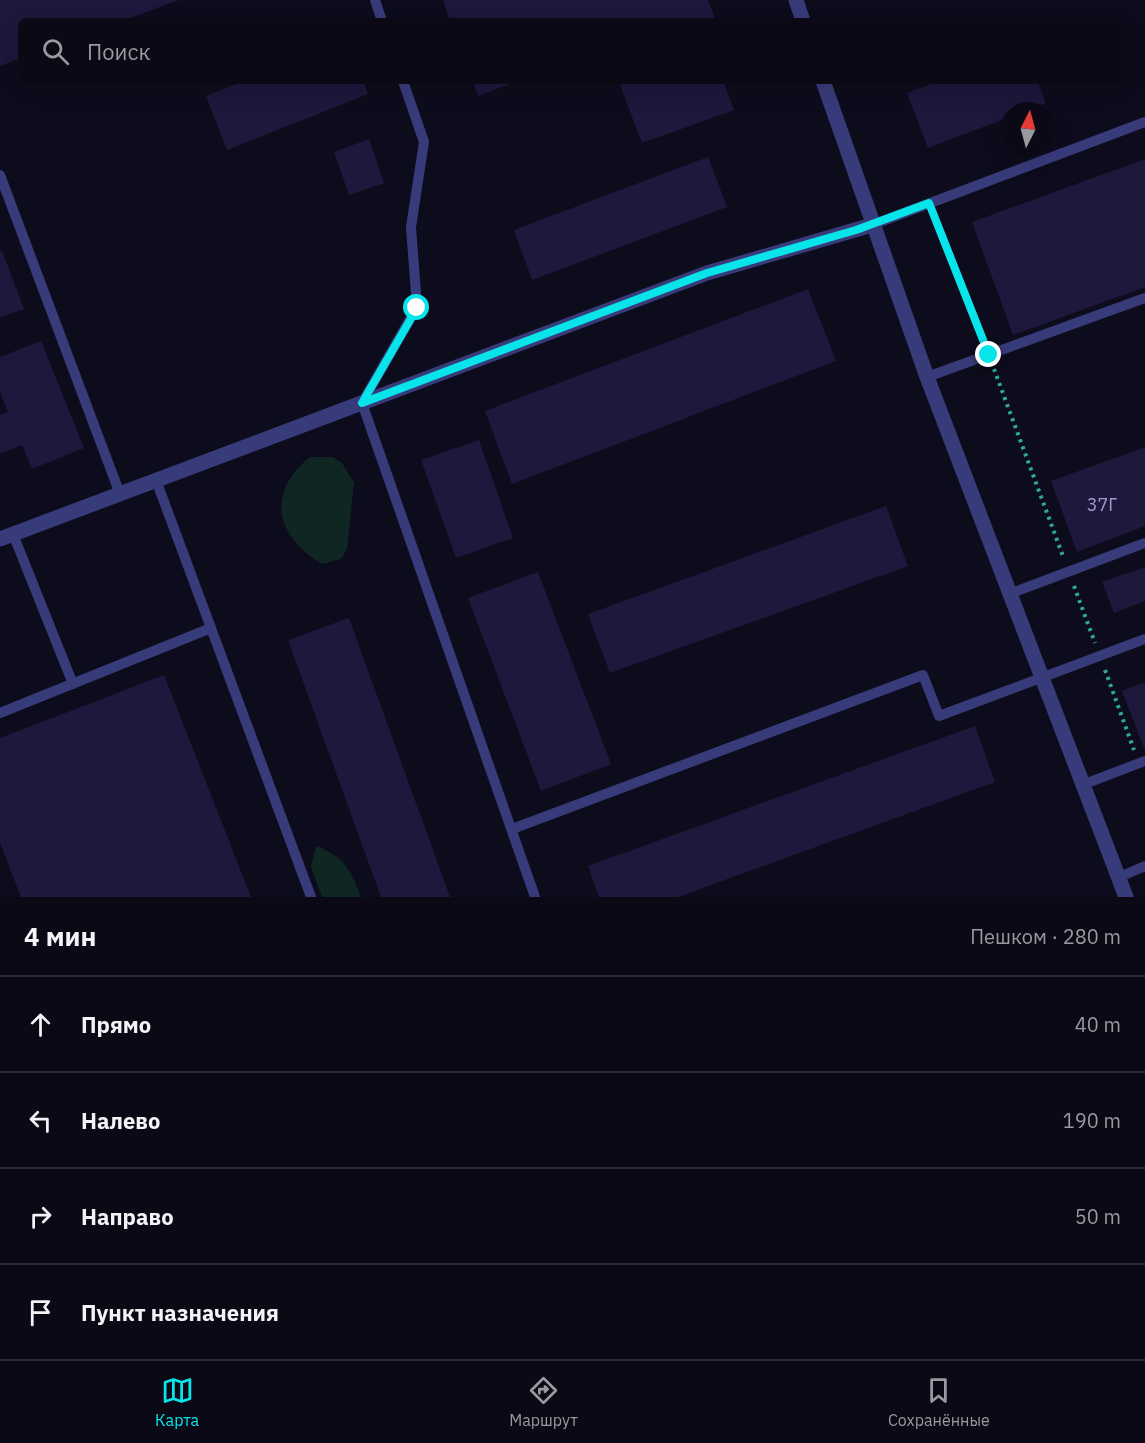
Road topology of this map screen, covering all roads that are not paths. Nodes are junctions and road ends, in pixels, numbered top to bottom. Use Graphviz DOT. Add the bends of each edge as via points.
graph roads {
  1 [pos="375,0"];
  2 [pos="796,0"];
  3 [pos="381,18"];
  4 [pos="802,18"];
  5 [pos="404,84"];
  6 [pos="825,84"];
  7 [pos="1145,122"];
  8 [pos="0,175"];
  9 [pos="872,225"];
  10 [pos="1145,298"];
  11 [pos="927,377"];
  12 [pos="362,403"];
  13 [pos="156,480"];
  14 [pos="120,494"];
  15 [pos="6,536"];
  16 [pos="1145,543"];
  17 [pos="1009,594"];
  18 [pos="211,628"];
  19 [pos="1145,639"];
  20 [pos="1041,678"];
  21 [pos="73,684"];
  22 [pos="0,713"];
  23 [pos="1142,763"];
  24 [pos="1082,785"];
  25 [pos="512,829"];
  26 [pos="1145,866"];
  27 [pos="1117,878"];
  28 [pos="310,897"];
  29 [pos="535,897"];
  30 [pos="1126,897"];
  1 -- 3 [label="lane"];
  2 -- 4 [label="street"];
  5 -- 12 [label="lane" via="424,142 411,227 417,308"];
  6 -- 9 [label="street"];
  7 -- 9 [label="lane"];
  8 -- 14 [label="lane"];
  9 -- 11 [label="street"];
  9 -- 12 [label="street" via="707,273"];
  10 -- 11 [label="lane"];
  11 -- 17 [label="street"];
  12 -- 13 [label="street"];
  12 -- 25 [label="lane"];
  13 -- 14 [label="street"];
  13 -- 18 [label="lane"];
  14 -- 15 [label="street"];
  15 -- 21 [label="lane"];
  16 -- 17 [label="lane"];
  17 -- 20 [label="street"];
  18 -- 21 [label="lane"];
  18 -- 28 [label="lane"];
  19 -- 20 [label="lane"];
  20 -- 24 [label="street"];
  20 -- 25 [label="lane" via="939,716 923,675"];
  21 -- 22 [label="lane"];
  23 -- 24 [label="lane"];
  24 -- 27 [label="street"];
  25 -- 29 [label="lane"];
  26 -- 27 [label="lane"];
  27 -- 30 [label="street"];
}
